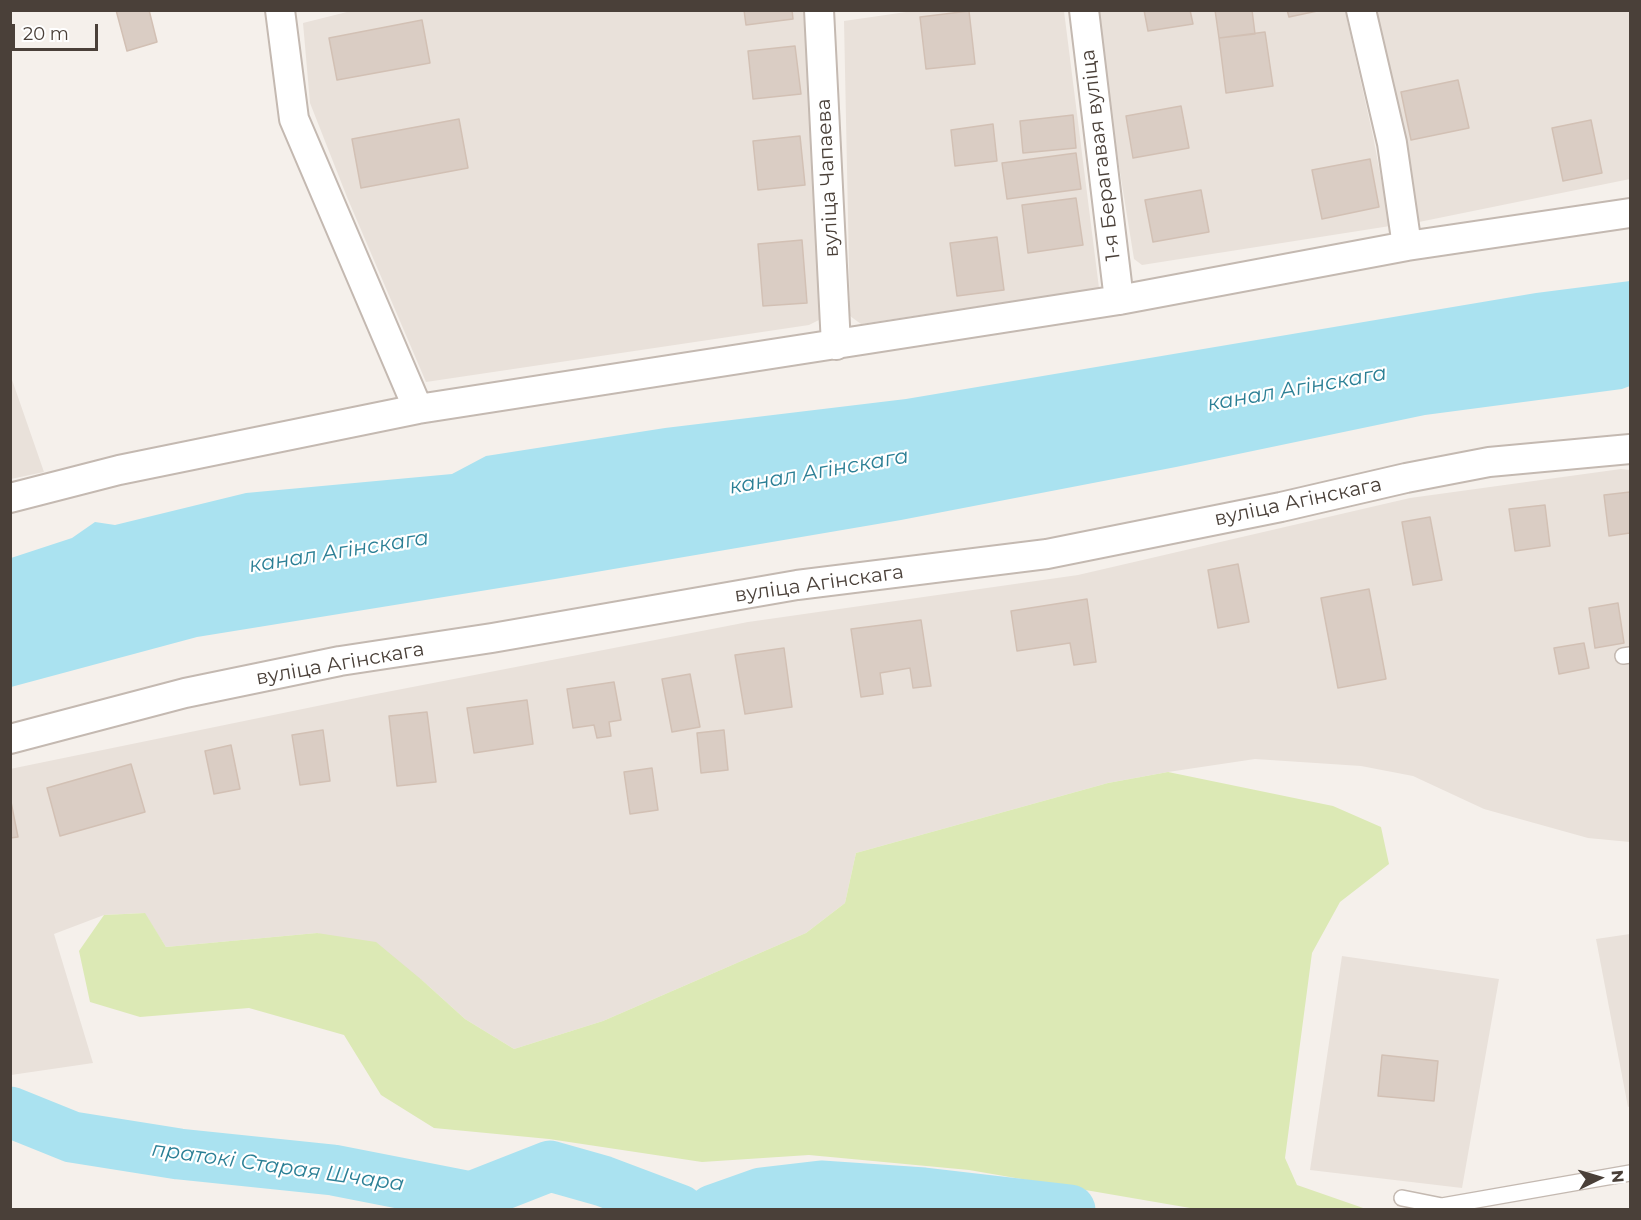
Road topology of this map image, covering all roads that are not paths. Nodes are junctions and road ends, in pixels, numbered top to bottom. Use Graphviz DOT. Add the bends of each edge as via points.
graph roads {
  1 [pos="280,10"];
  2 [pos="1084,10"];
  3 [pos="1361,10"];
  4 [pos="824,11"];
  5 [pos="1630,213"];
  6 [pos="1407,246"];
  7 [pos="1119,300"];
  8 [pos="836,345"];
  9 [pos="418,409"];
  10 [pos="1630,449"];
  11 [pos="10,498"];
  12 [pos="10,739"];
  13 [pos="1630,1173"];
  14 [pos="1402,1198"];
  1 -- 9 [label="street" via="294,119"];
  2 -- 7 [label="street, 1-я Берагавая вуліца"];
  3 -- 6 [label="street" via="1392,143"];
  4 -- 8 [label="street, вуліца Чапаева"];
  5 -- 6 [label="street"];
  6 -- 7 [label="street"];
  7 -- 8 [label="street"];
  8 -- 9 [label="street"];
  9 -- 11 [label="street" via="119,470"];
  10 -- 12 [label="street, вуліца Агінскага" via="1489,462 1047,554 797,585 340,661 185,693"];
  13 -- 14 [label="lane" via="1442,1206"];
}
